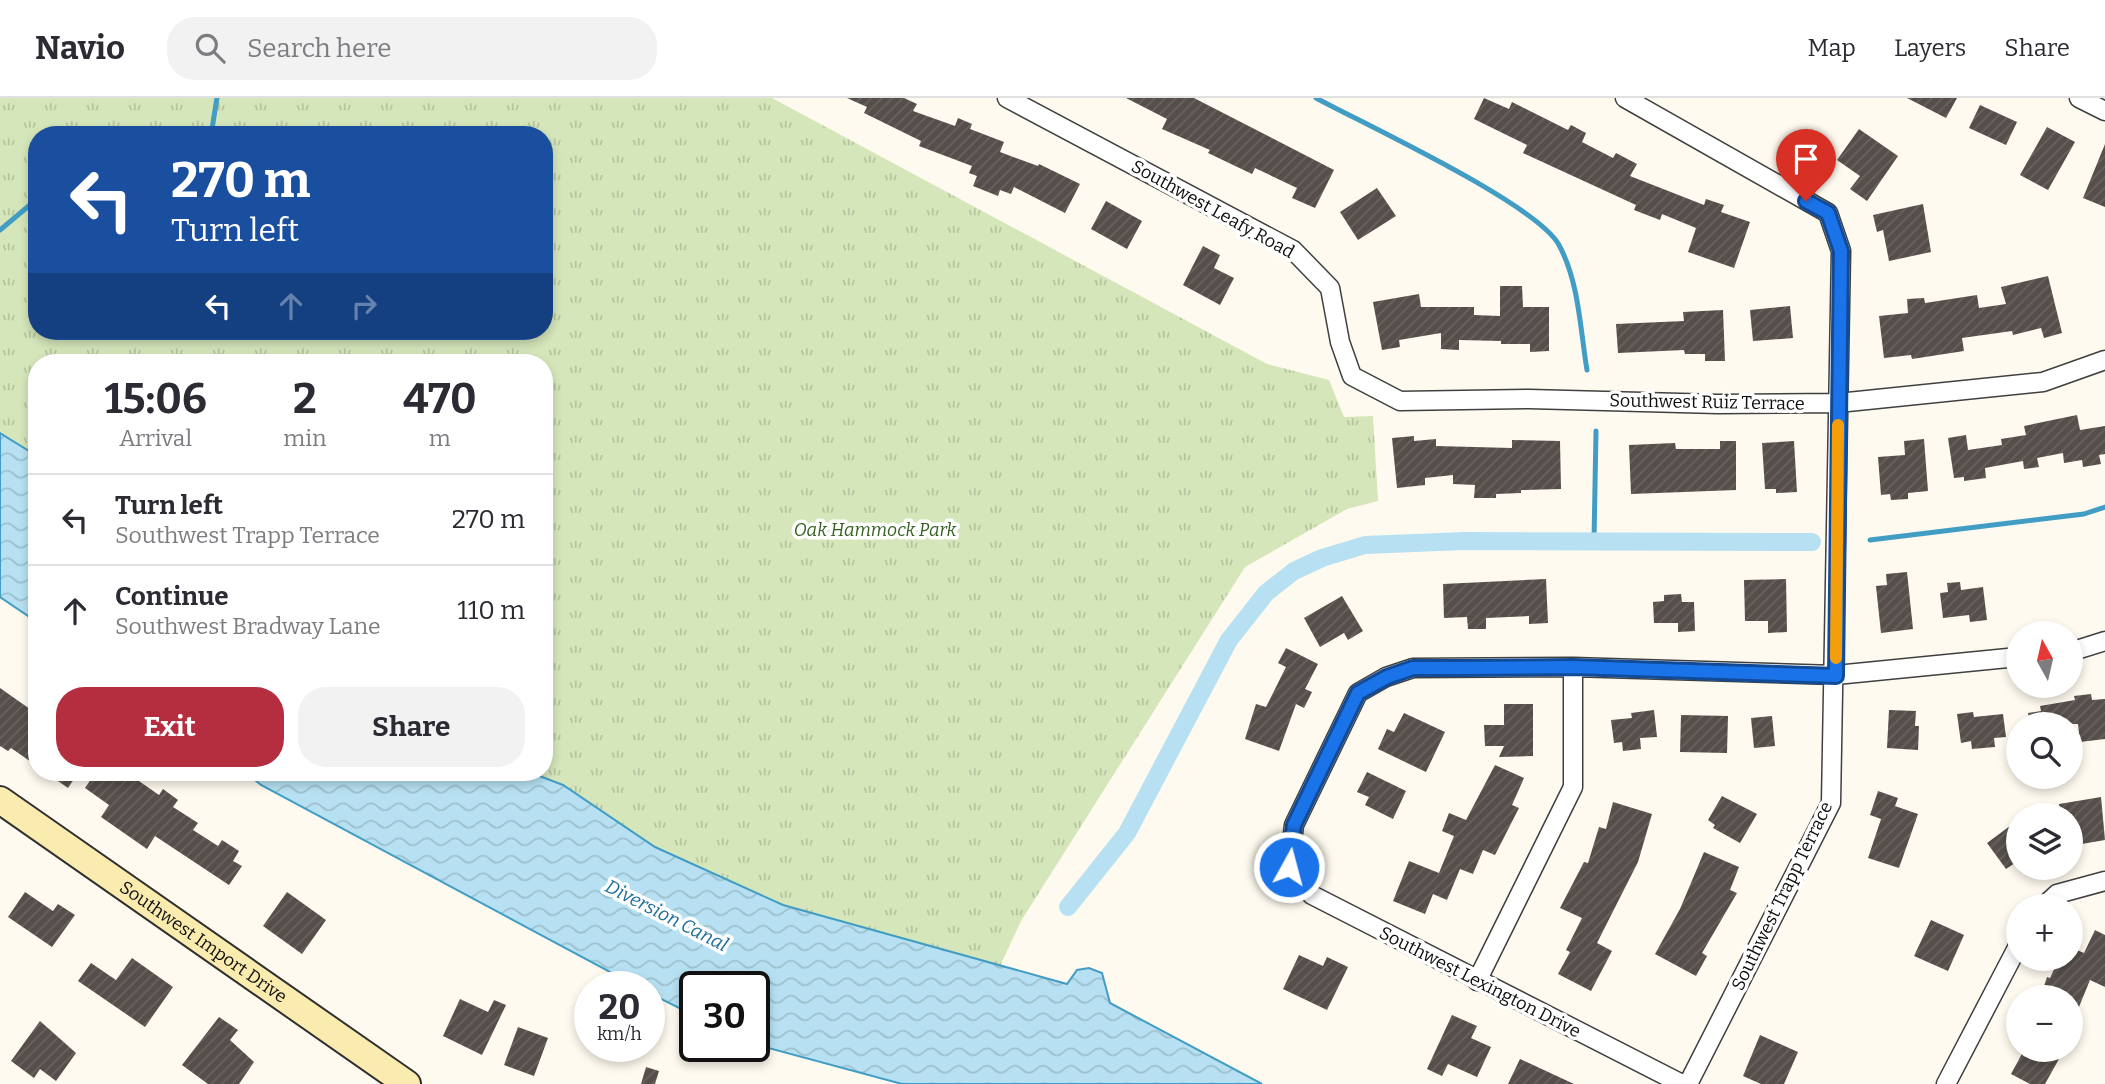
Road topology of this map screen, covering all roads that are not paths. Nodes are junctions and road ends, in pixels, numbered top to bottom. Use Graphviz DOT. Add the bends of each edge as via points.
graph roads {
  1 [pos="1007,98"];
  2 [pos="1625,98"];
  3 [pos="2079,98"];
  4 [pos="2105,111"];
  5 [pos="2105,360"];
  6 [pos="1352,376"];
  7 [pos="1838,403"];
  8 [pos="2105,641"];
  9 [pos="2083,648"];
  10 [pos="2006,658"];
  11 [pos="1573,667"];
  12 [pos="1836,676"];
  13 [pos="0,800"];
  14 [pos="2105,881"];
  15 [pos="2057,894"];
  16 [pos="2006,969"];
  17 [pos="1477,981"];
  18 [pos="407,1084"];
  19 [pos="1682,1084"];
  20 [pos="1688,1084"];
  21 [pos="1946,1084"];
  1 -- 6 [label="street, Southwest Leafy Road" via="1293,250 1330,288"];
  2 -- 7 [label="street, Southwest Trapp Terrace" via="1828,213 1841,251"];
  3 -- 4 [label="street"];
  5 -- 7 [label="street, Southwest Ruiz Terrace" via="2043,382"];
  6 -- 7 [label="street, Southwest Ruiz Terrace" via="1401,401"];
  7 -- 12 [label="street, Southwest Trapp Terrace"];
  8 -- 9 [label="street"];
  10 -- 12 [label="street"];
  11 -- 12 [label="street"];
  11 -- 17 [label="street" via="1573,787"];
  11 -- 17 [label="street, Southwest Lexington Drive" via="1413,668 1358,693 1294,825 1289,867 1312,895"];
  12 -- 20 [label="street, Southwest Trapp Terrace" via="1831,803"];
  13 -- 18 [label="street, Southwest Import Drive"];
  14 -- 15 [label="street"];
  16 -- 21 [label="street"];
  17 -- 19 [label="street, Southwest Lexington Drive"];
}
